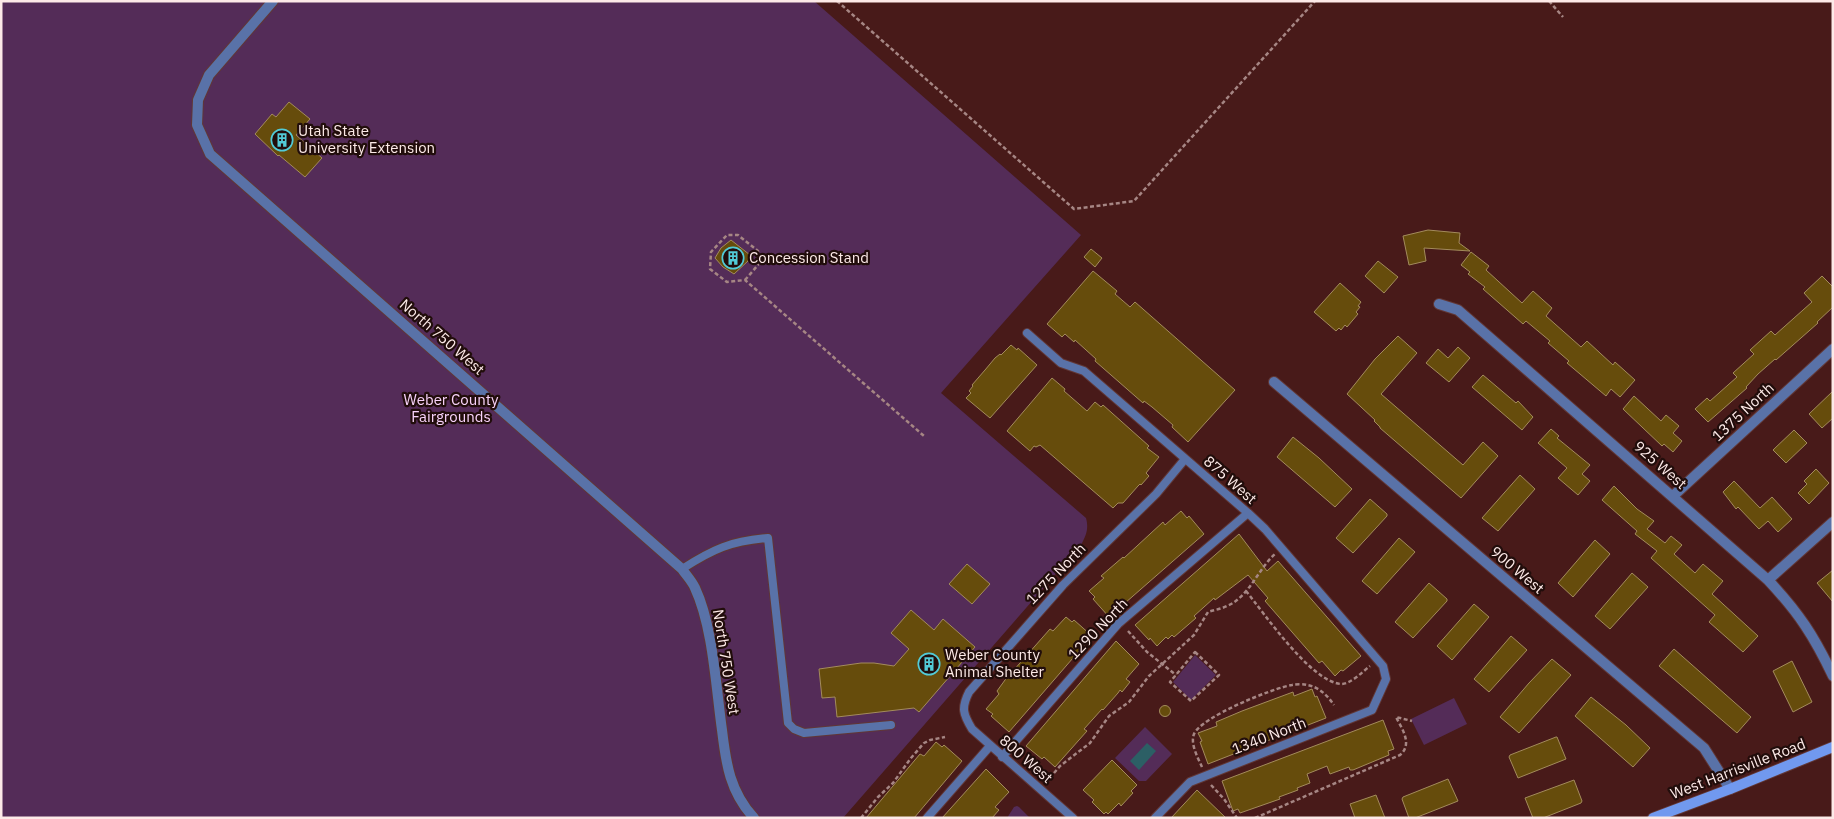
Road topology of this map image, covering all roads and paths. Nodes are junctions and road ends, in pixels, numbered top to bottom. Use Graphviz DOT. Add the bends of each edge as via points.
graph roads {
  1 [pos="273,1"];
  2 [pos="837,1"];
  3 [pos="1315,1"];
  4 [pos="1549,1"];
  5 [pos="1563,17"];
  6 [pos="745,280"];
  7 [pos="1439,304"];
  8 [pos="1027,333"];
  9 [pos="1833,349"];
  10 [pos="1274,382"];
  11 [pos="924,436"];
  12 [pos="1185,459"];
  13 [pos="1673,496"];
  14 [pos="1248,513"];
  15 [pos="1833,522"];
  16 [pos="1276,553"];
  17 [pos="682,569"];
  18 [pos="1768,580"];
  19 [pos="1246,591"];
  20 [pos="1128,631"];
  21 [pos="1161,664"];
  22 [pos="1371,665"];
  23 [pos="1176,675"];
  24 [pos="1833,676"];
  25 [pos="1386,679"];
  26 [pos="1334,705"];
  27 [pos="964,717"];
  28 [pos="1412,721"];
  29 [pos="891,725"];
  30 [pos="945,737"];
  31 [pos="990,746"];
  32 [pos="1833,747"];
  33 [pos="1002,757"];
  34 [pos="1203,770"];
  35 [pos="1054,773"];
  36 [pos="1211,785"];
  37 [pos="1730,789"];
  38 [pos="754,818"];
  39 [pos="861,818"];
  40 [pos="927,818"];
  41 [pos="1073,818"];
  42 [pos="1155,818"];
  43 [pos="1237,818"];
  44 [pos="1255,818"];
  45 [pos="1653,818"];
  1 -- 17 [label="street, North 750 West" via="209,75 198,100 197,124 210,154"];
  2 -- 3 [label="path" via="1074,209 1134,201"];
  4 -- 5 [label="path"];
  6 -- 6 [label="path" via="726,282 710,269 711,252 726,235 738,235 758,251 758,265"];
  6 -- 11 [label="path"];
  7 -- 13 [label="street, 925 West" via="1458,310"];
  8 -- 12 [label="lane, 875 West" via="1061,363 1084,371"];
  9 -- 13 [label="street, 1375 North"];
  10 -- 37 [label="street, 900 West" via="1704,748"];
  12 -- 14 [label="lane, 875 West"];
  12 -- 27 [label="lane, 1275 North" via="1156,494 1063,585 969,692 964,704"];
  13 -- 18 [label="street, 925 West"];
  14 -- 25 [label="lane, 875 West" via="1383,666"];
  14 -- 33 [label="lane, 1290 North" via="1118,624"];
  15 -- 18 [label="street"];
  16 -- 19 [label="path"];
  17 -- 29 [label="lane" via="709,552 743,540 768,538 788,723 804,733"];
  17 -- 38 [label="street, North 750 West" via="694,586 704,610 725,756 733,786 742,805"];
  18 -- 24 [label="street, 925 West" via="1804,622"];
  19 -- 21 [label="path" via="1227,606 1208,612 1194,635"];
  19 -- 22 [label="path" via="1270,624 1326,678 1342,684"];
  20 -- 21 [label="path"];
  21 -- 23 [label="path"];
  21 -- 35 [label="path" via="1136,695 1109,716 1090,743"];
  23 -- 23 [label="path" via="1170,682 1191,701 1219,675 1195,652"];
  25 -- 42 [label="lane, 1340 North" via="1372,710 1190,782"];
  26 -- 34 [label="path" via="1319,689 1294,684 1219,714 1199,726 1194,734 1195,751"];
  27 -- 31 [label="lane, 800 West"];
  28 -- 44 [label="path" via="1396,717 1406,745 1400,755"];
  30 -- 39 [label="path" via="924,743"];
  31 -- 33 [label="lane, 800 West"];
  31 -- 40 [label="lane"];
  32 -- 37 [label="main road, West Harrisville Road"];
  33 -- 41 [label="lane, 800 West"];
  36 -- 43 [label="path"];
  37 -- 45 [label="main road, West Harrisville Road"];
}
